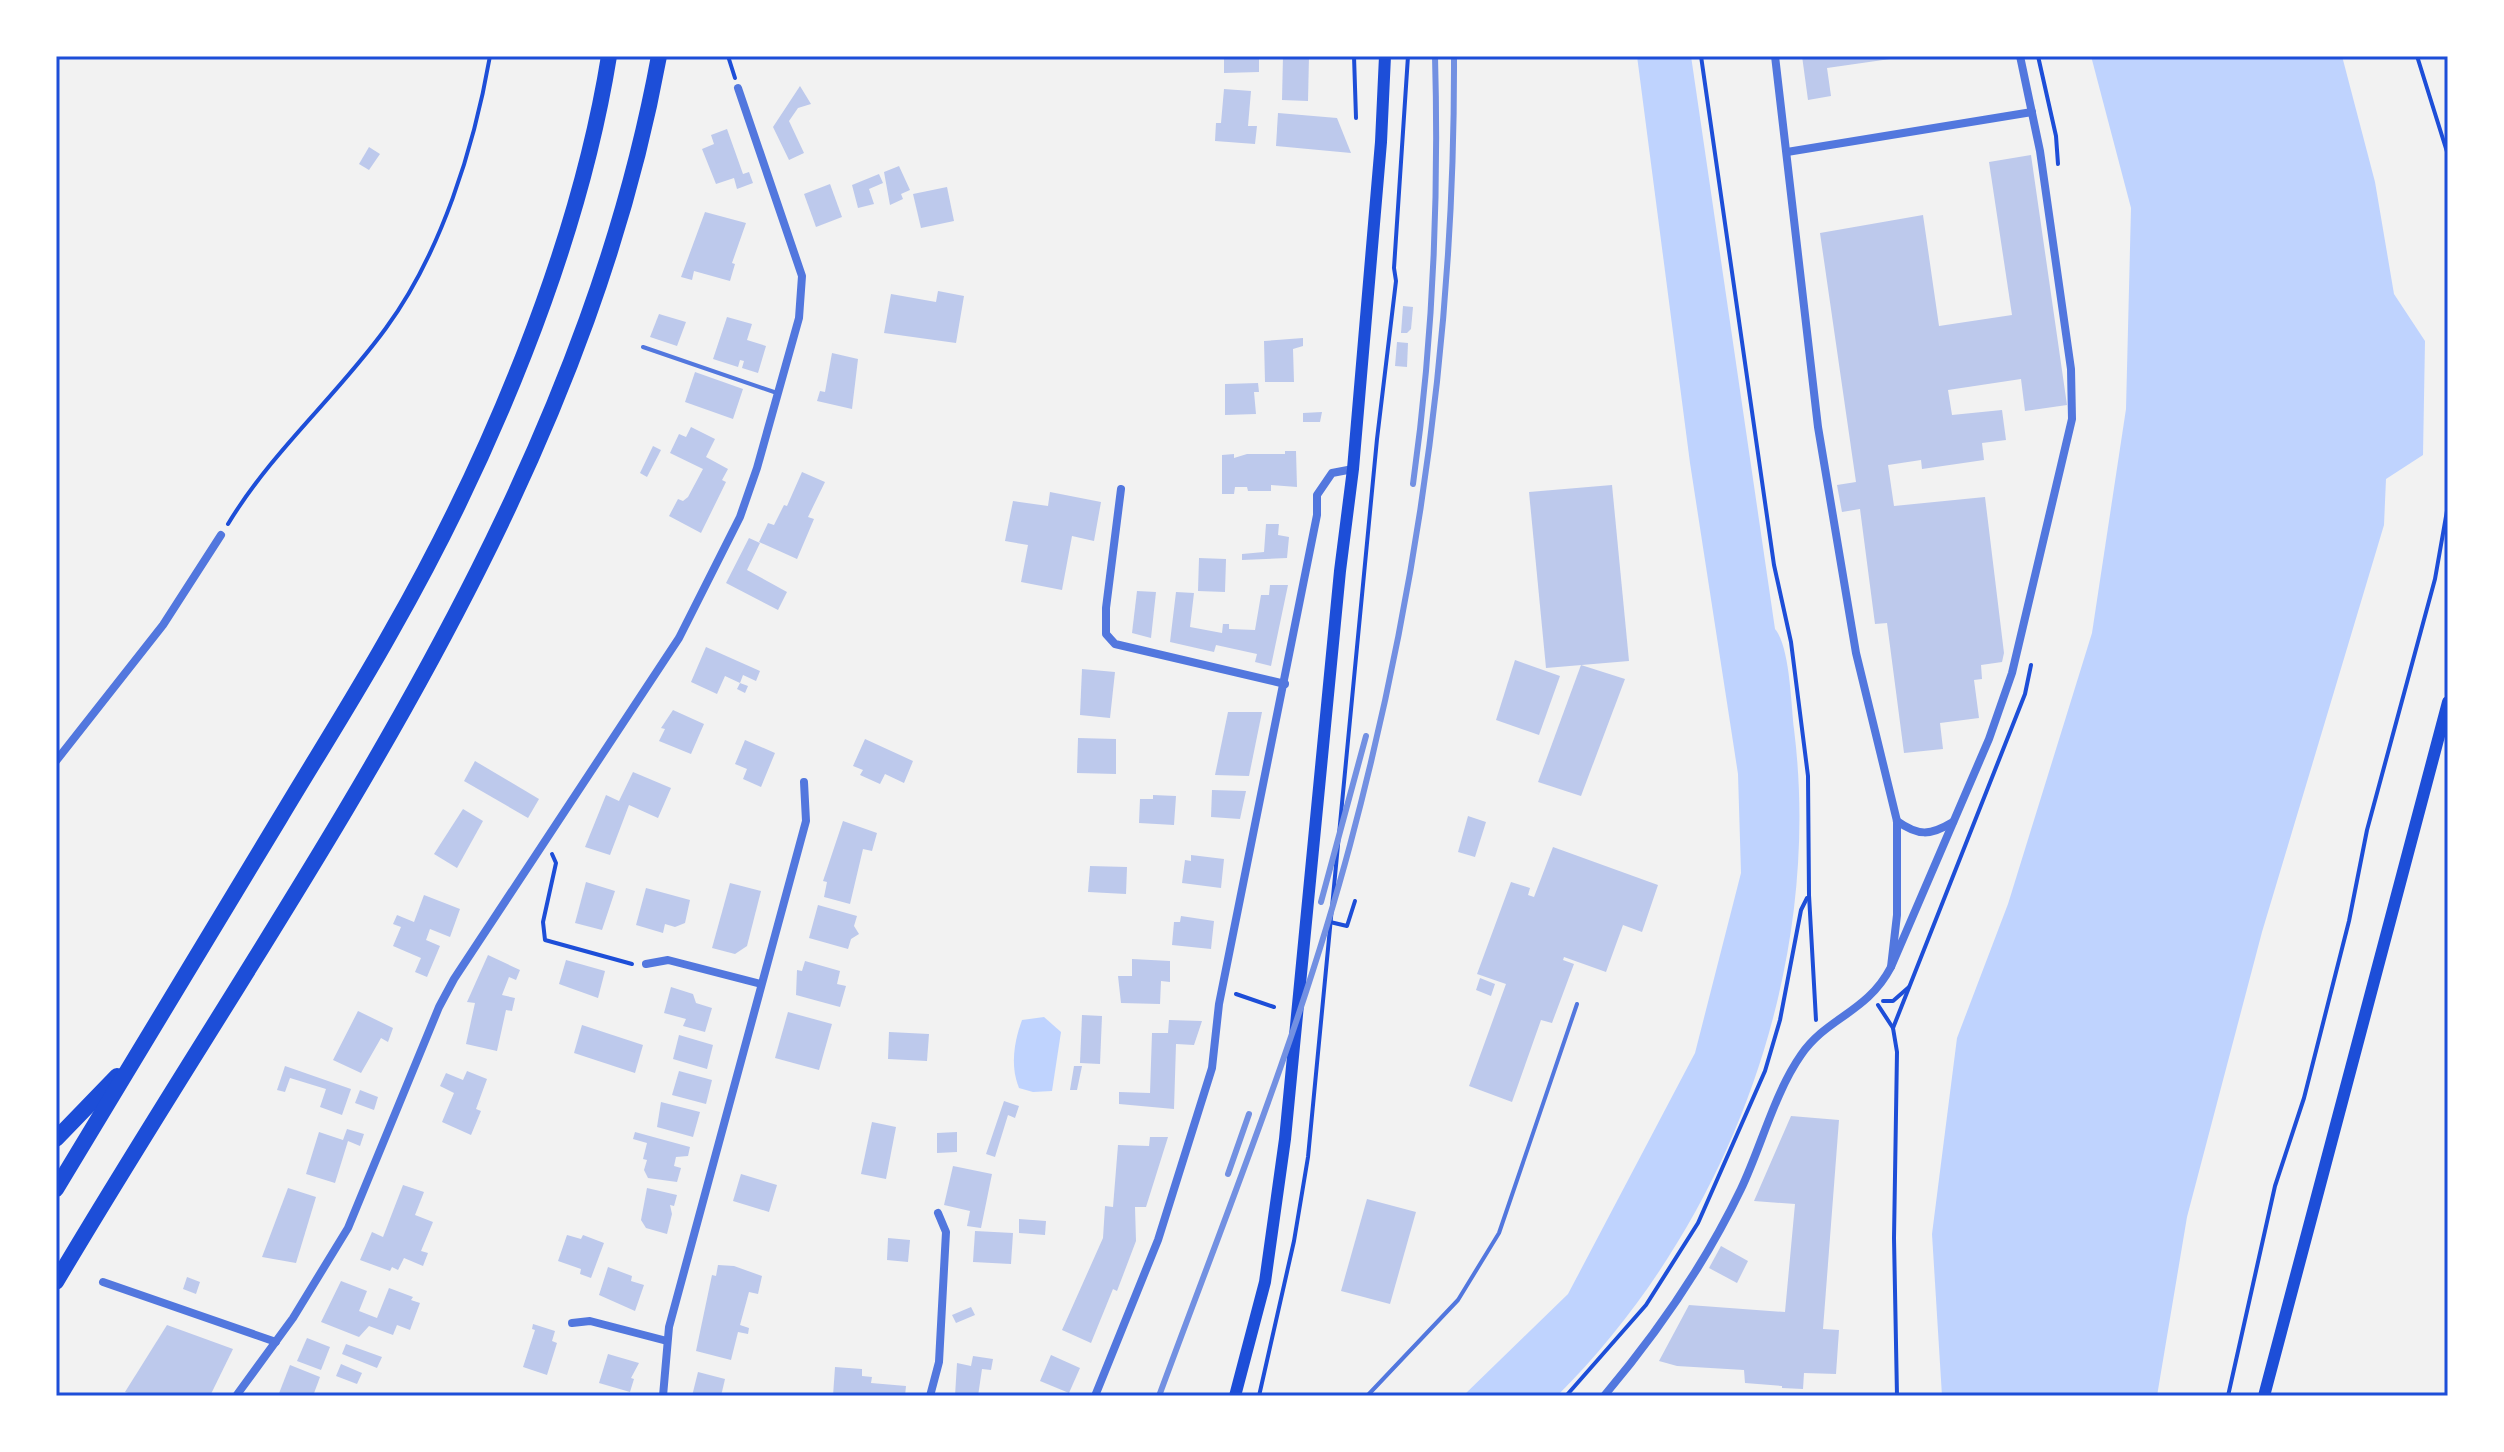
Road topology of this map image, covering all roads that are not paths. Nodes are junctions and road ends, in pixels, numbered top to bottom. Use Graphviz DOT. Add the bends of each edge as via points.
graph roads {
  1 [pos="609,56"];
  2 [pos="659,56"];
  3 [pos="1385,56"];
  4 [pos="1775,56"];
  5 [pos="2020,56"];
  6 [pos="738,88"];
  7 [pos="2032,112"];
  8 [pos="1787,152"];
  9 [pos="643,347"];
  10 [pos="778,394"];
  11 [pos="1353,469"];
  12 [pos="1121,489"];
  13 [pos="221,535"];
  14 [pos="1285,684"];
  15 [pos="2448,702"];
  16 [pos="56,761"];
  17 [pos="804,782"];
  18 [pos="1897,821"];
  19 [pos="1955,821"];
  20 [pos="646,964"];
  21 [pos="1891,967"];
  22 [pos="761,984"];
  23 [pos="1577,1004"];
  24 [pos="138,1054"];
  25 [pos="56,1139"];
  26 [pos="56,1189"];
  27 [pos="938,1213"];
  28 [pos="56,1282"];
  29 [pos="103,1282"];
  30 [pos="572,1323"];
  31 [pos="667,1341"];
  32 [pos="276,1342"];
  33 [pos="236,1396"];
  34 [pos="663,1396"];
  35 [pos="930,1396"];
  36 [pos="1095,1396"];
  37 [pos="1235,1396"];
  38 [pos="1367,1396"];
  39 [pos="1604,1396"];
  40 [pos="2264,1396"];
  1 -- 24 [label="highway" via="571,214 491,431 392,631"];
  2 -- 28 [label="highway" via="644,131 596,295 569,369 462,602 294,899"];
  3 -- 11 [label="main road"];
  4 -- 8 [label="street"];
  5 -- 7 [label="street"];
  6 -- 10 [label="street" via="802,276 799,318"];
  7 -- 8 [label="street"];
  7 -- 19 [label="street" via="2074,404 2012,673"];
  8 -- 18 [label="street" via="1818,427 1856,653"];
  9 -- 10 [label="lane"];
  10 -- 32 [label="street" via="740,517 679,638 454,979 348,1228"];
  11 -- 14 [label="street" via="1332,473 1317,495"];
  11 -- 37 [label="main road" via="1285,1139 1265,1282"];
  12 -- 14 [label="street" via="1106,634 1115,644"];
  13 -- 16 [label="street" via="163,625"];
  14 -- 36 [label="street" via="1219,1004 1212,1068 1158,1240"];
  15 -- 40 [label="main road"];
  17 -- 22 [label="street" via="806,821"];
  18 -- 19 [label="street" via="1924,834"];
  18 -- 21 [label="street"];
  19 -- 21 [label="street"];
  20 -- 22 [label="street" via="668,960"];
  21 -- 39 [label="street" via="1869,1000 1824,1030 1799,1058 1709,1249 1654,1336"];
  22 -- 31 [label="street"];
  23 -- 38 [label="lane" via="1499,1233 1458,1300"];
  24 -- 25 [label="highway"];
  24 -- 26 [label="highway"];
  27 -- 35 [label="street" via="946,1232 939,1362"];
  29 -- 32 [label="street"];
  30 -- 31 [label="street" via="590,1321"];
  31 -- 34 [label="street"];
  32 -- 33 [label="street"];
}
